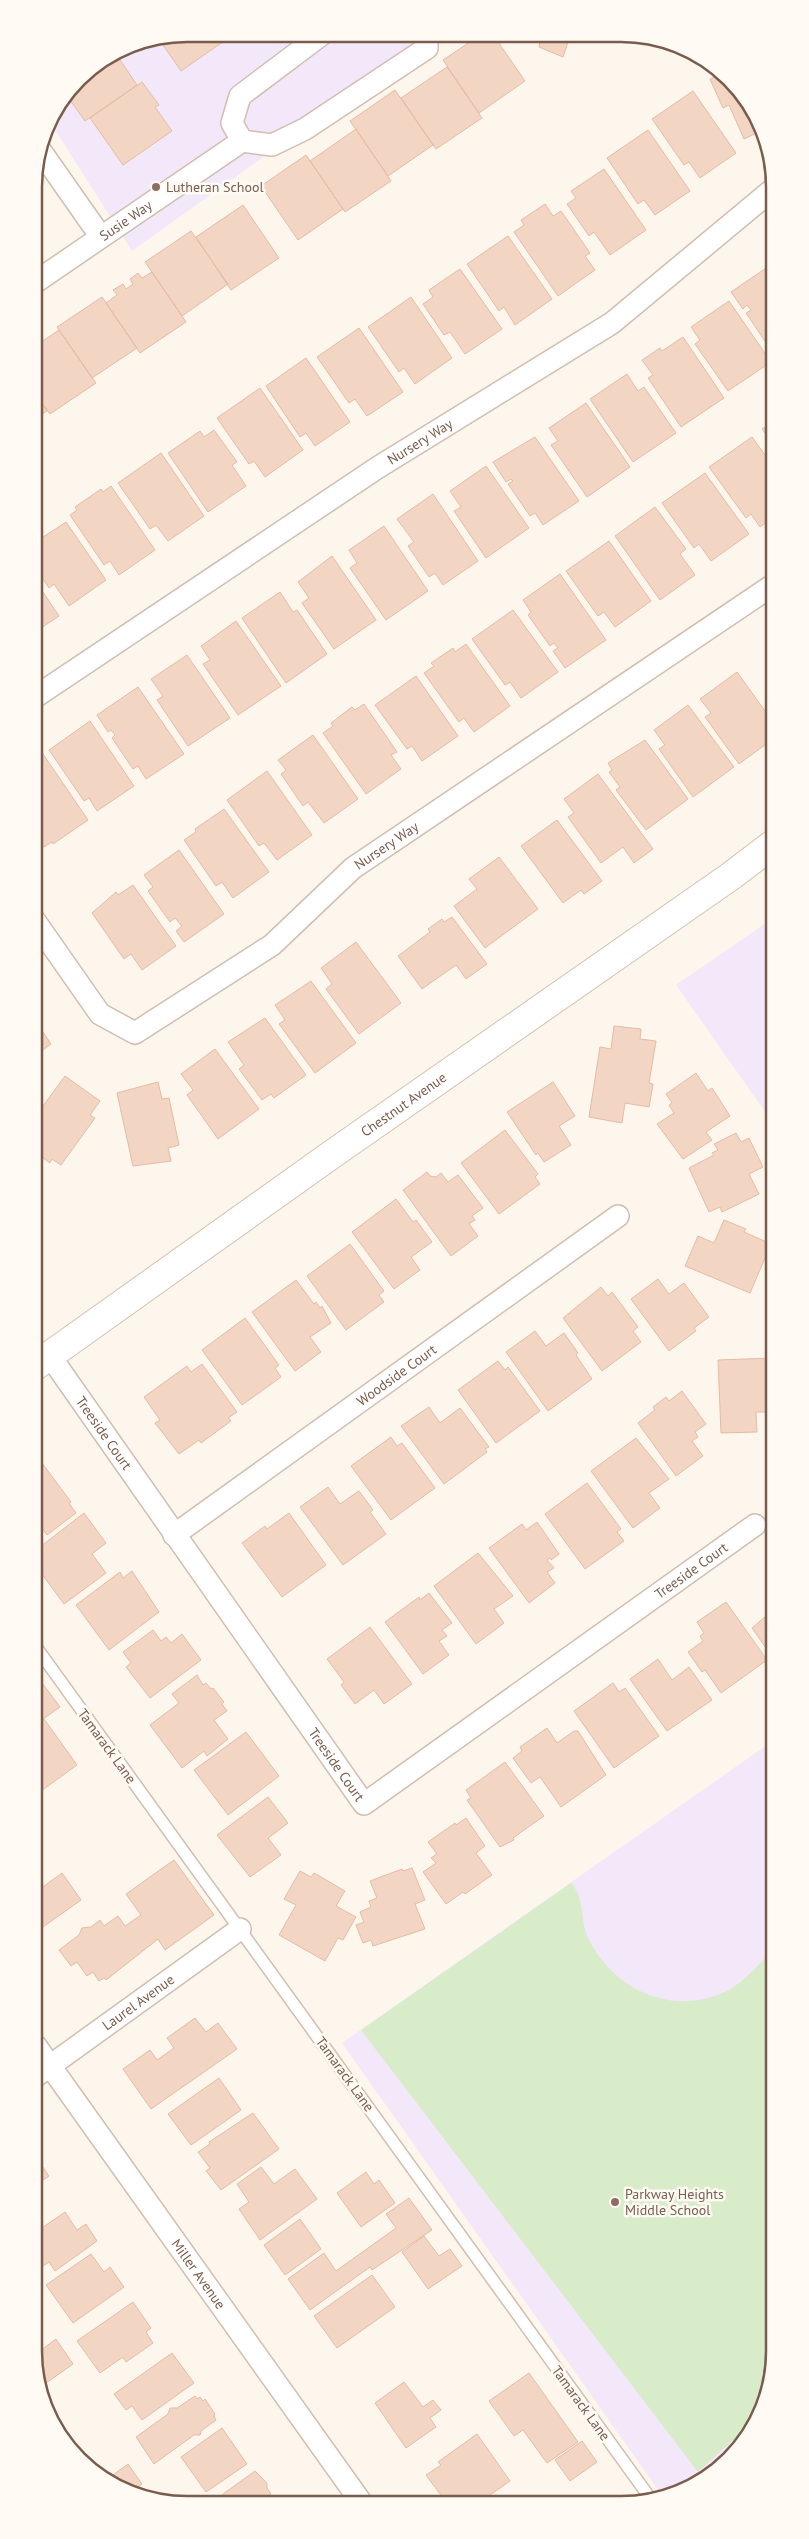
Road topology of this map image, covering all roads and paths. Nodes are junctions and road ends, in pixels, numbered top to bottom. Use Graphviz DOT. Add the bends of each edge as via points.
graph roads {
  1 [pos="310,43"];
  2 [pos="427,43"];
  3 [pos="242,141"];
  4 [pos="46,158"];
  5 [pos="766,195"];
  6 [pos="101,237"];
  7 [pos="43,276"];
  8 [pos="766,590"];
  9 [pos="43,692"];
  10 [pos="766,849"];
  11 [pos="43,932"];
  12 [pos="618,1216"];
  13 [pos="43,1361"];
  14 [pos="755,1525"];
  15 [pos="174,1535"];
  16 [pos="43,1657"];
  17 [pos="240,1930"];
  18 [pos="44,2071"];
  19 [pos="647,2494"];
  20 [pos="357,2496"];
  1 -- 3 [label="street" via="240,96 232,123"];
  2 -- 3 [label="street" via="427,48 305,129 272,145"];
  3 -- 6 [label="street, Susie Way"];
  4 -- 6 [label="street"];
  5 -- 9 [label="street, Nursery Way" via="612,323 377,468"];
  6 -- 7 [label="street, Susie Way"];
  8 -- 11 [label="street, Nursery Way" via="353,868 272,945 135,1033 100,1014"];
  10 -- 13 [label="main road, Chestnut Avenue"];
  12 -- 15 [label="street, Woodside Court"];
  13 -- 15 [label="street, Treeside Court"];
  14 -- 15 [label="street, Treeside Court" via="364,1804"];
  16 -- 17 [label="lane, Tamarack Lane"];
  17 -- 18 [label="street, Laurel Avenue"];
  17 -- 19 [label="lane, Tamarack Lane"];
  18 -- 20 [label="street, Miller Avenue"];
}
